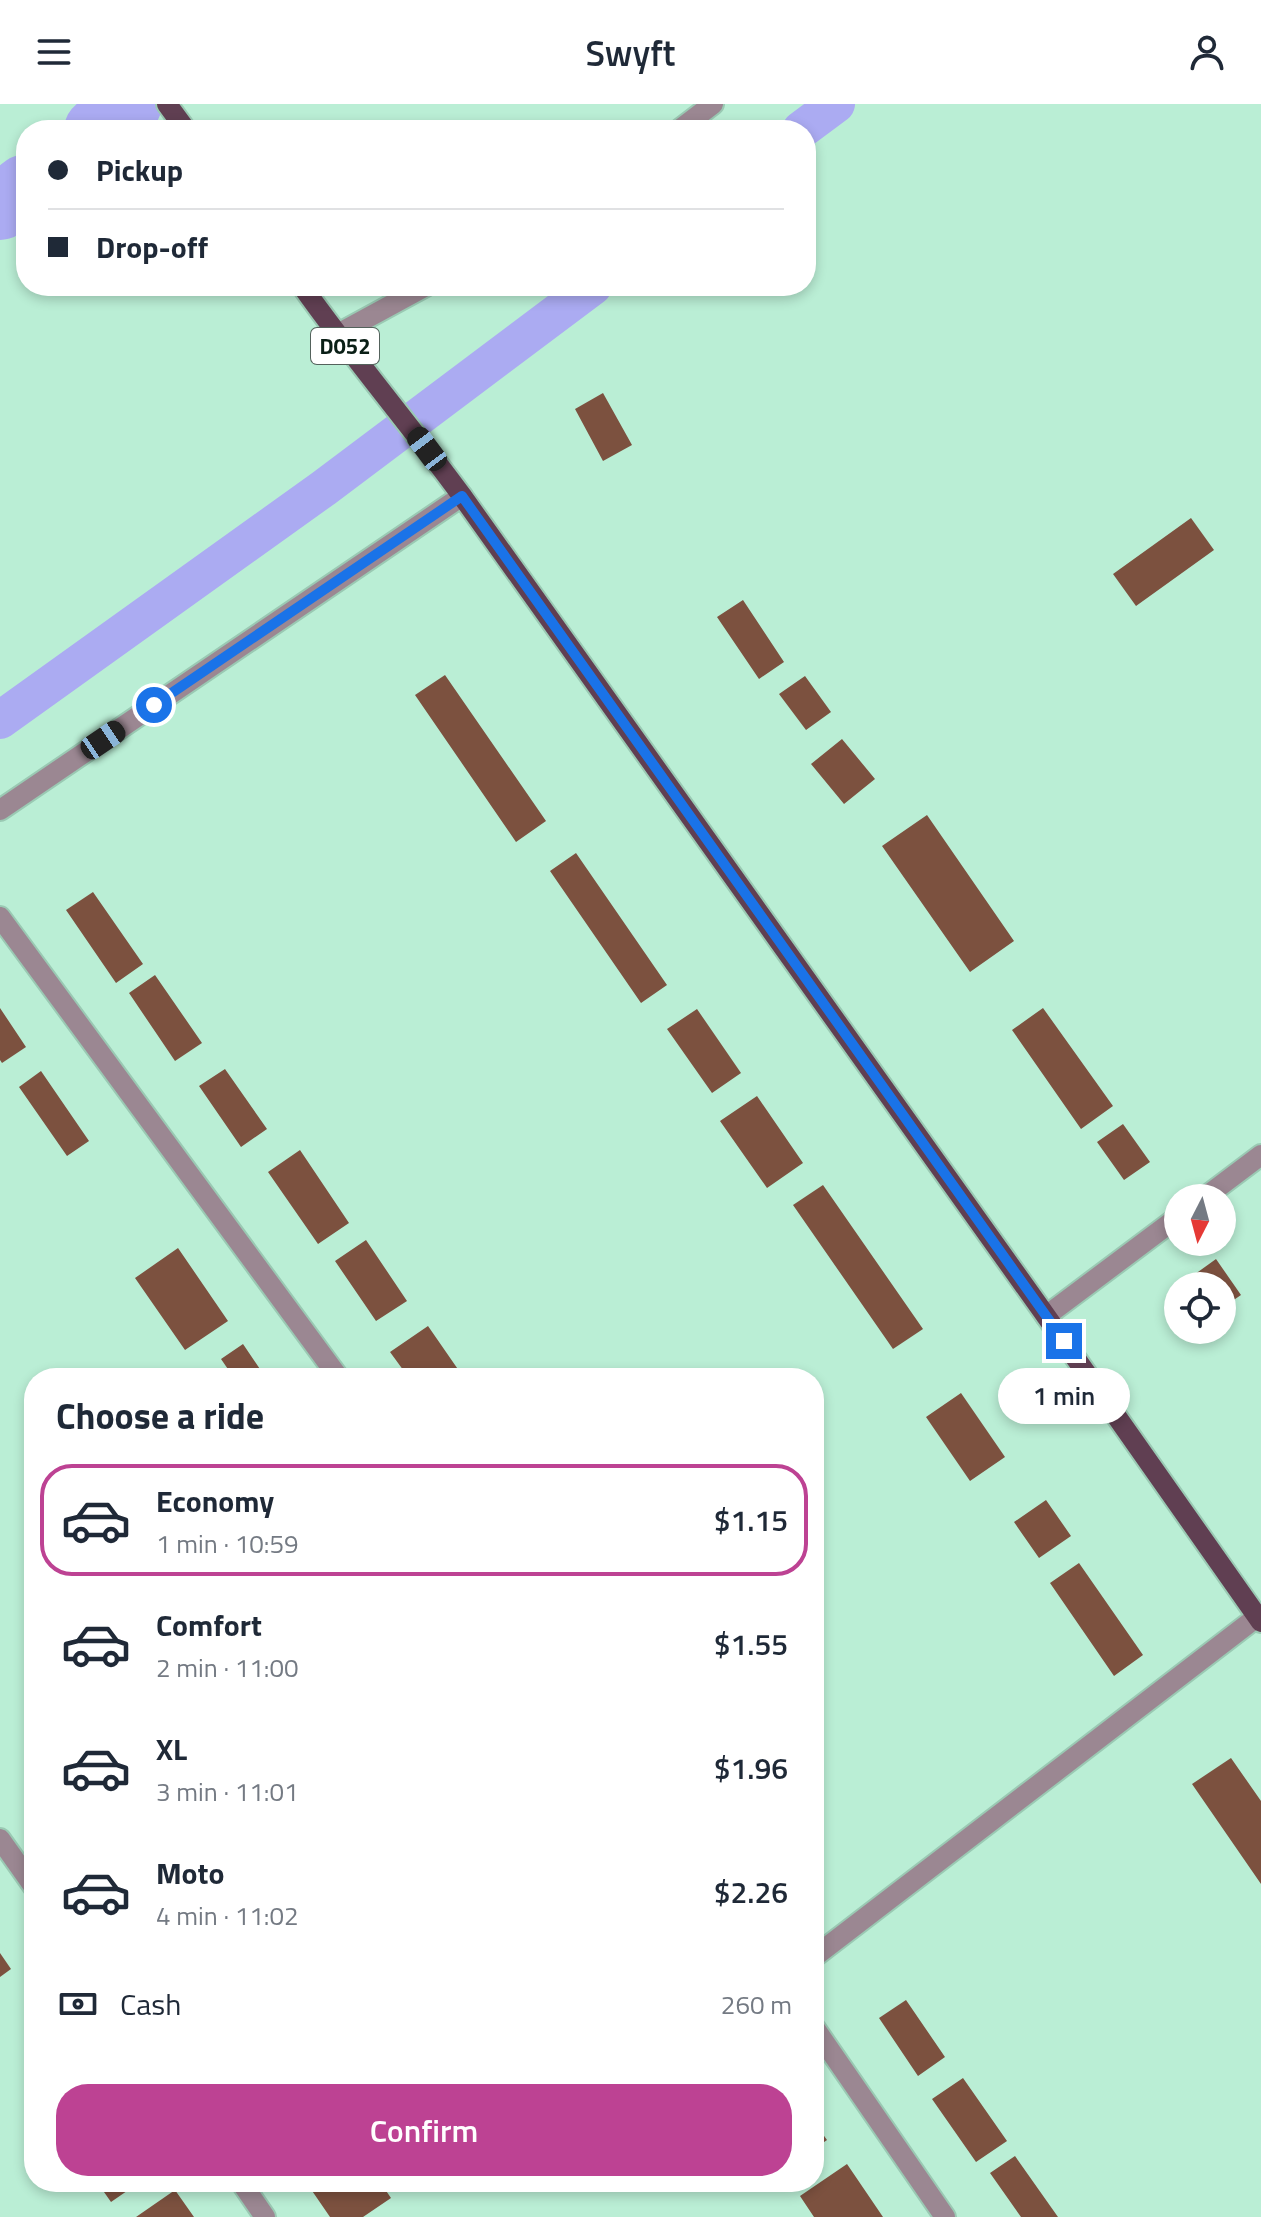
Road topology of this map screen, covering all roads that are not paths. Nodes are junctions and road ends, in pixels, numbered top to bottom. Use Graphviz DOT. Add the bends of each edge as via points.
graph roads {
  1 [pos="713,104"];
  2 [pos="692,120"];
  3 [pos="309,296"];
  4 [pos="408,296"];
  5 [pos="336,335"];
  6 [pos="462,496"];
  7 [pos="0,810"];
  8 [pos="0,917"];
  9 [pos="1261,1155"];
  10 [pos="1223,1184"];
  11 [pos="1164,1228"];
  12 [pos="1046,1316"];
  13 [pos="332,1368"];
  14 [pos="1259,1620"];
  15 [pos="0,1839"];
  16 [pos="24,1873"];
  17 [pos="824,1949"];
  18 [pos="824,2042"];
  19 [pos="248,2192"];
  20 [pos="265,2217"];
  21 [pos="945,2217"];
  1 -- 2 [label="street"];
  3 -- 5 [label="main road, D052"];
  4 -- 5 [label="street"];
  5 -- 6 [label="main road, D052"];
  6 -- 7 [label="street"];
  6 -- 12 [label="main road, D052"];
  8 -- 13 [label="street"];
  9 -- 10 [label="street"];
  11 -- 12 [label="street"];
  12 -- 14 [label="main road, D052"];
  14 -- 17 [label="street"];
  15 -- 16 [label="street"];
  18 -- 21 [label="street"];
  19 -- 20 [label="street"];
}
